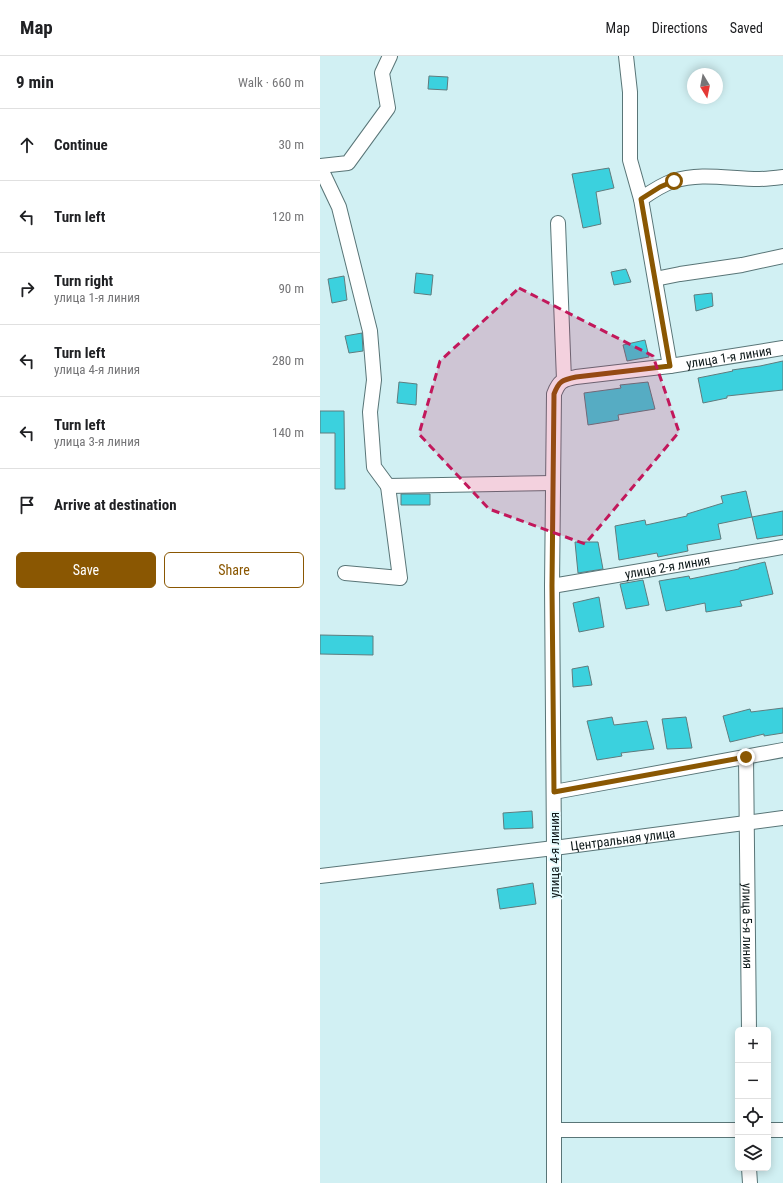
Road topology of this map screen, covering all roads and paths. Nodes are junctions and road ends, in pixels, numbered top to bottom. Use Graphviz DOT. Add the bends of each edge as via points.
graph roads {
  1 [pos="390,56"];
  2 [pos="626,56"];
  3 [pos="320,166"];
  4 [pos="783,177"];
  5 [pos="641,199"];
  6 [pos="558,223"];
  7 [pos="783,256"];
  8 [pos="656,279"];
  9 [pos="783,348"];
  10 [pos="670,366"];
  11 [pos="561,382"];
  12 [pos="553,483"];
  13 [pos="388,486"];
  14 [pos="783,547"];
  15 [pos="345,573"];
  16 [pos="552,586"];
  17 [pos="783,750"];
  18 [pos="746,757"];
  19 [pos="554,792"];
  20 [pos="783,818"];
  21 [pos="747,823"];
  22 [pos="554,848"];
  23 [pos="320,876"];
  24 [pos="748,1027"];
  25 [pos="554,1130"];
  26 [pos="735,1130"];
  27 [pos="771,1130"];
  28 [pos="783,1130"];
  29 [pos="749,1171"];
  30 [pos="554,1183"];
  31 [pos="750,1183"];
  1 -- 3 [label="street" via="382,73 388,108 348,163"];
  2 -- 5 [label="street" via="630,92 630,160"];
  3 -- 13 [label="street" via="339,207 370,331 374,380 370,412 374,467"];
  4 -- 5 [label="street" via="692,177 660,187"];
  5 -- 8 [label="street"];
  6 -- 11 [label="street, улица 4-я линия"];
  7 -- 8 [label="street"];
  8 -- 10 [label="street"];
  9 -- 10 [label="street, улица 1-я линия"];
  10 -- 11 [label="street, улица 1-я линия" via="576,377"];
  11 -- 12 [label="street, улица 4-я линия" via="554,394"];
  12 -- 13 [label="street"];
  12 -- 16 [label="street, улица 4-я линия"];
  13 -- 15 [label="street" via="400,578"];
  14 -- 16 [label="street, улица 2-я линия"];
  16 -- 19 [label="street, улица 4-я линия"];
  17 -- 18 [label="street"];
  18 -- 19 [label="street"];
  18 -- 21 [label="street, улица 5-я линия"];
  19 -- 22 [label="street, улица 4-я линия"];
  20 -- 21 [label="street, Центральная улица"];
  21 -- 22 [label="street, Центральная улица"];
  21 -- 24 [label="street, улица 5-я линия"];
  22 -- 23 [label="street, Центральная улица"];
  22 -- 25 [label="street, улица 4-я линия"];
  25 -- 26 [label="street"];
  25 -- 30 [label="street, улица 4-я линия"];
  27 -- 28 [label="street"];
  29 -- 31 [label="street"];
}
